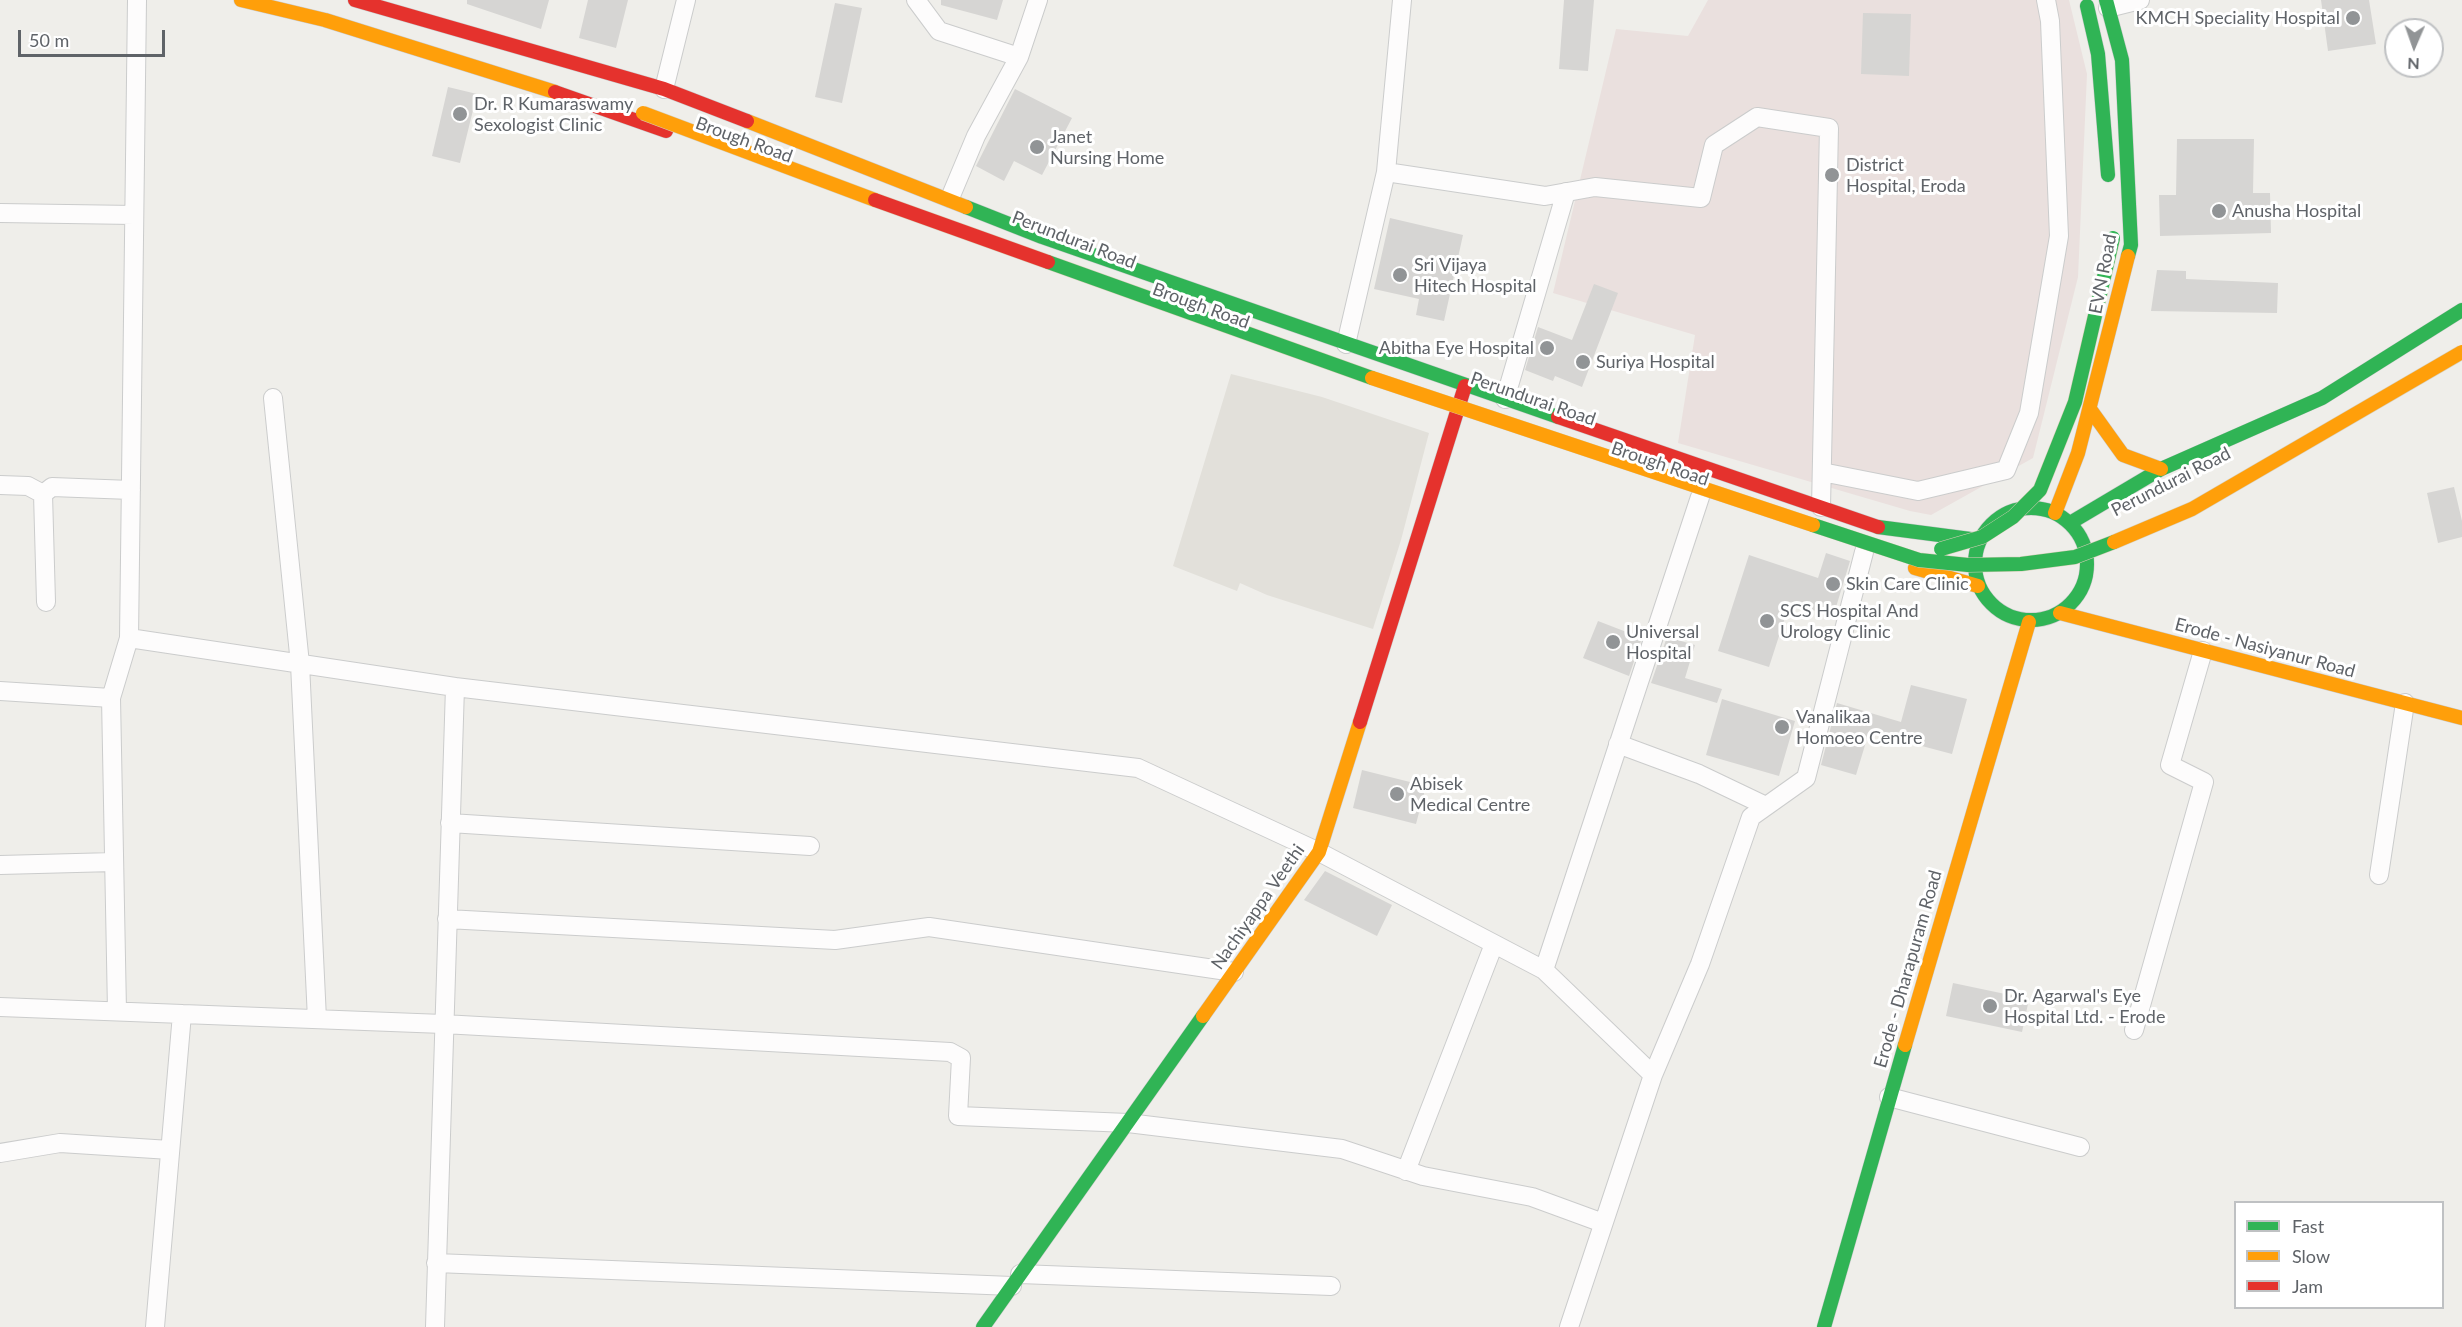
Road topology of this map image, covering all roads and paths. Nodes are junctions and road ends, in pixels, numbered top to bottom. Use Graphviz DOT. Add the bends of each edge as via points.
graph roads {
  1 [pos="137,0"];
  2 [pos="241,0"];
  3 [pos="355,0"];
  4 [pos="686,0"];
  5 [pos="916,0"];
  6 [pos="1038,0"];
  7 [pos="1402,0"];
  8 [pos="2046,0"];
  9 [pos="2086,0"];
  10 [pos="2140,0"];
  11 [pos="2107,4"];
  12 [pos="1019,57"];
  13 [pos="579,64"];
  14 [pos="664,89"];
  15 [pos="577,99"];
  16 [pos="1386,172"];
  17 [pos="1566,192"];
  18 [pos="2109,192"];
  19 [pos="950,198"];
  20 [pos="0,213"];
  21 [pos="134,215"];
  22 [pos="2112,232"];
  23 [pos="2462,310"];
  24 [pos="1346,344"];
  25 [pos="2445,345"];
  26 [pos="2462,352"];
  27 [pos="2462,367"];
  28 [pos="1465,385"];
  29 [pos="273,398"];
  30 [pos="1505,399"];
  31 [pos="2090,409"];
  32 [pos="1456,415"];
  33 [pos="2161,469"];
  34 [pos="1822,472"];
  35 [pos="0,485"];
  36 [pos="131,490"];
  37 [pos="43,494"];
  38 [pos="1700,497"];
  39 [pos="1821,507"];
  40 [pos="2055,513"];
  41 [pos="2070,523"];
  42 [pos="1978,540"];
  43 [pos="1941,549"];
  44 [pos="1864,552"];
  45 [pos="2088,560"];
  46 [pos="1978,586"];
  47 [pos="46,602"];
  48 [pos="2060,613"];
  49 [pos="2029,622"];
  50 [pos="129,638"];
  51 [pos="2204,651"];
  52 [pos="300,664"];
  53 [pos="454,687"];
  54 [pos="0,691"];
  55 [pos="111,698"];
  56 [pos="2406,703"];
  57 [pos="2462,717"];
  58 [pos="1618,744"];
  59 [pos="1766,806"];
  60 [pos="450,823"];
  61 [pos="810,846"];
  62 [pos="1319,852"];
  63 [pos="114,862"];
  64 [pos="0,865"];
  65 [pos="2379,875"];
  66 [pos="447,919"];
  67 [pos="1494,944"];
  68 [pos="1544,970"];
  69 [pos="1234,972"];
  70 [pos="0,1007"];
  71 [pos="117,1011"];
  72 [pos="182,1014"];
  73 [pos="317,1019"];
  74 [pos="443,1024"];
  75 [pos="2134,1030"];
  76 [pos="1653,1075"];
  77 [pos="1889,1097"];
  78 [pos="1128,1123"];
  79 [pos="2080,1147"];
  80 [pos="170,1150"];
  81 [pos="0,1153"];
  82 [pos="1406,1170"];
  83 [pos="1603,1223"];
  84 [pos="436,1263"];
  85 [pos="1016,1280"];
  86 [pos="1332,1286"];
  87 [pos="1828,1326"];
  88 [pos="155,1327"];
  89 [pos="435,1327"];
  90 [pos="983,1327"];
  91 [pos="1569,1327"];
  1 -- 21 [label="street"];
  2 -- 15 [label="main road, Brough Road" via="325,21"];
  3 -- 13 [label="main road, Brough Road"];
  4 -- 14 [label="street"];
  5 -- 12 [label="street" via="939,31"];
  6 -- 12 [label="street"];
  7 -- 16 [label="street"];
  8 -- 34 [label="street" via="2059,236 2029,413 2006,470 1918,491"];
  9 -- 18 [label="main road" via="2098,54"];
  10 -- 11 [label="street"];
  11 -- 31 [label="main road, EVN Road" via="2122,60 2131,245"];
  12 -- 19 [label="street" via="976,136"];
  13 -- 14 [label="main road, Brough Road"];
  13 -- 43 [label="main road, Perundurai Road" via="647,98 1184,300 1818,513"];
  14 -- 19 [label="main road, Brough Road"];
  15 -- 26 [label="main road, Perundurai Road, bridge" via="643,113 1410,391 1919,560 1968,565 2021,564 2075,557 2102,548 2192,509"];
  15 -- 32 [label="main road, Brough Road"];
  16 -- 17 [label="street" via="1545,195"];
  16 -- 24 [label="street"];
  17 -- 30 [label="street"];
  17 -- 34 [label="street" via="1595,187 1701,198 1714,146 1757,117 1829,128"];
  19 -- 24 [label="main road, Brough Road" via="1042,237"];
  20 -- 21 [label="street"];
  21 -- 36 [label="street"];
  22 -- 43 [label="main road, bridge" via="2075,402 2040,490 2013,517 1982,537"];
  23 -- 33 [label="main road" via="2322,398"];
  24 -- 28 [label="main road, Brough Road"];
  25 -- 43 [label="main road, Perundurai Road" via="2261,456 2129,526 2070,545 2013,553"];
  27 -- 45 [label="main road" via="2173,530"];
  28 -- 30 [label="main road, Brough Road"];
  28 -- 32 [label="main road, Nachiyappa Veethi"];
  29 -- 52 [label="street"];
  30 -- 39 [label="main road, Brough Road"];
  31 -- 33 [label="main road" via="2123,455"];
  31 -- 40 [label="main road, EVN Road"];
  32 -- 38 [label="main road, Brough Road"];
  32 -- 62 [label="main road, Nachiyappa Veethi"];
  33 -- 41 [label="main road"];
  34 -- 39 [label="street"];
  35 -- 37 [label="street" via="28,486"];
  36 -- 37 [label="street" via="52,487"];
  36 -- 50 [label="street"];
  37 -- 47 [label="street"];
  38 -- 44 [label="main road, Brough Road"];
  38 -- 58 [label="street"];
  39 -- 42 [label="main road, Brough Road" via="1879,527"];
  40 -- 41 [label="main road"];
  40 -- 42 [label="main road" via="2017,509 1999,517"];
  41 -- 45 [label="main road" via="2081,536"];
  42 -- 46 [label="main road" via="1974,567"];
  44 -- 46 [label="main road, Brough Road"];
  44 -- 59 [label="street" via="1806,778"];
  45 -- 48 [label="main road" via="2083,587"];
  46 -- 49 [label="main road" via="2004,614"];
  48 -- 49 [label="main road"];
  48 -- 51 [label="main road, Erode - Nasiyanur Road"];
  49 -- 77 [label="main road, Erode - Dharapuram Road"];
  50 -- 52 [label="street"];
  50 -- 55 [label="street"];
  51 -- 56 [label="main road, Erode - Nasiyanur Road"];
  51 -- 75 [label="street" via="2170,765 2204,782"];
  52 -- 53 [label="street"];
  52 -- 73 [label="street"];
  53 -- 60 [label="street"];
  53 -- 62 [label="street" via="1138,768"];
  54 -- 55 [label="street"];
  55 -- 63 [label="street"];
  56 -- 57 [label="main road, Erode - Nasiyanur Road"];
  56 -- 65 [label="street"];
  58 -- 59 [label="street" via="1699,774"];
  58 -- 68 [label="street"];
  59 -- 76 [label="street" via="1751,817 1700,964"];
  60 -- 61 [label="street"];
  60 -- 66 [label="street"];
  62 -- 67 [label="street"];
  62 -- 69 [label="main road, Nachiyappa Veethi"];
  63 -- 64 [label="street"];
  63 -- 71 [label="street"];
  66 -- 69 [label="street" via="835,940 929,927"];
  66 -- 74 [label="street"];
  67 -- 68 [label="street"];
  67 -- 82 [label="street"];
  68 -- 76 [label="street"];
  69 -- 78 [label="main road, Nachiyappa Veethi"];
  70 -- 71 [label="street"];
  71 -- 72 [label="street"];
  72 -- 73 [label="street"];
  72 -- 80 [label="street"];
  73 -- 74 [label="street"];
  74 -- 78 [label="street" via="950,1052 961,1058 958,1116"];
  74 -- 84 [label="street"];
  76 -- 83 [label="street"];
  77 -- 79 [label="street"];
  77 -- 87 [label="main road, Erode - Dharapuram Road"];
  78 -- 82 [label="street" via="1342,1149"];
  78 -- 85 [label="main road, Nachiyappa Veethi"];
  80 -- 81 [label="street" via="60,1143"];
  80 -- 88 [label="street"];
  82 -- 83 [label="street" via="1532,1197"];
  83 -- 91 [label="street"];
  84 -- 85 [label="street"];
  84 -- 89 [label="street"];
  85 -- 86 [label="street"];
  85 -- 90 [label="main road, Nachiyappa Veethi"];
}
